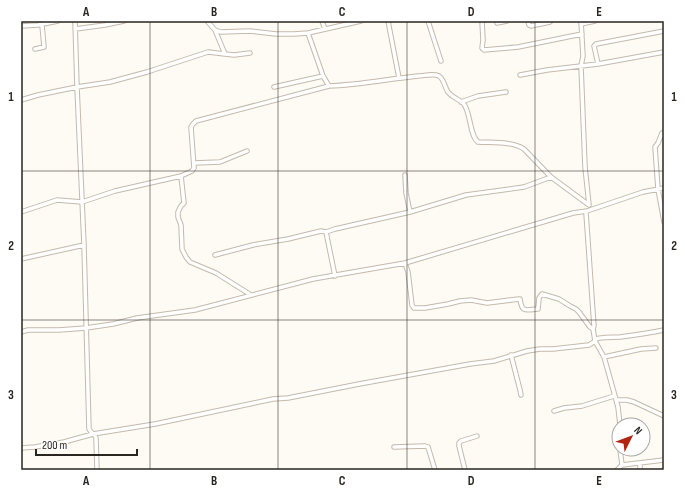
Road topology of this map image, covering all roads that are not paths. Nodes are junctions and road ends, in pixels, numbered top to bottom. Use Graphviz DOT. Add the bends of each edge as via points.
graph roads {
  1 [pos="58,21"];
  2 [pos="75,21"];
  3 [pos="124,21"];
  4 [pos="207,21"];
  5 [pos="322,21"];
  6 [pos="361,21"];
  7 [pos="388,21"];
  8 [pos="428,21"];
  9 [pos="482,21"];
  10 [pos="507,21"];
  11 [pos="528,21"];
  12 [pos="595,21"];
  13 [pos="550,22"];
  14 [pos="581,22"];
  15 [pos="496,24"];
  16 [pos="42,25"];
  17 [pos="21,26"];
  18 [pos="75,29"];
  19 [pos="325,29"];
  20 [pos="214,30"];
  21 [pos="664,31"];
  22 [pos="308,33"];
  23 [pos="582,34"];
  24 [pos="34,49"];
  25 [pos="664,52"];
  26 [pos="250,53"];
  27 [pos="225,54"];
  28 [pos="441,61"];
  29 [pos="598,64"];
  30 [pos="581,66"];
  31 [pos="520,75"];
  32 [pos="323,76"];
  33 [pos="399,78"];
  34 [pos="329,86"];
  35 [pos="77,87"];
  36 [pos="274,87"];
  37 [pos="506,92"];
  38 [pos="21,100"];
  39 [pos="461,102"];
  40 [pos="664,127"];
  41 [pos="663,134"];
  42 [pos="247,151"];
  43 [pos="194,163"];
  44 [pos="405,175"];
  45 [pos="180,176"];
  46 [pos="551,177"];
  47 [pos="664,188"];
  48 [pos="658,189"];
  49 [pos="82,202"];
  50 [pos="589,205"];
  51 [pos="588,210"];
  52 [pos="21,212"];
  53 [pos="410,212"];
  54 [pos="664,222"];
  55 [pos="326,232"];
  56 [pos="84,245"];
  57 [pos="215,255"];
  58 [pos="21,259"];
  59 [pos="404,263"];
  60 [pos="335,276"];
  61 [pos="251,295"];
  62 [pos="86,328"];
  63 [pos="593,329"];
  64 [pos="664,330"];
  65 [pos="21,332"];
  66 [pos="595,338"];
  67 [pos="656,348"];
  68 [pos="512,355"];
  69 [pos="604,358"];
  70 [pos="520,395"];
  71 [pos="615,398"];
  72 [pos="554,411"];
  73 [pos="664,416"];
  74 [pos="619,417"];
  75 [pos="93,434"];
  76 [pos="477,436"];
  77 [pos="394,447"];
  78 [pos="21,448"];
  79 [pos="621,457"];
  80 [pos="664,460"];
  81 [pos="640,463"];
  82 [pos="622,465"];
  83 [pos="97,470"];
  84 [pos="435,470"];
  85 [pos="465,470"];
  86 [pos="617,470"];
  87 [pos="640,470"];
  1 -- 16 [label="street"];
  2 -- 18 [label="street"];
  3 -- 18 [label="street"];
  4 -- 20 [label="street"];
  5 -- 19 [label="street"];
  6 -- 19 [label="street"];
  7 -- 33 [label="street"];
  8 -- 28 [label="street"];
  9 -- 23 [label="street" via="484,50 518,47"];
  10 -- 15 [label="street"];
  11 -- 13 [label="street" via="531,26"];
  12 -- 14 [label="street"];
  14 -- 23 [label="street"];
  16 -- 17 [label="street"];
  16 -- 24 [label="street" via="44,47"];
  18 -- 35 [label="street"];
  19 -- 22 [label="street"];
  20 -- 22 [label="street" via="276,34"];
  20 -- 27 [label="street"];
  21 -- 29 [label="street" via="596,44 594,46"];
  22 -- 32 [label="street"];
  23 -- 30 [label="street"];
  25 -- 29 [label="street"];
  26 -- 27 [label="street"];
  27 -- 35 [label="street" via="208,52 110,82"];
  29 -- 30 [label="street"];
  30 -- 31 [label="street"];
  30 -- 50 [label="street"];
  32 -- 34 [label="street"];
  32 -- 36 [label="street"];
  33 -- 34 [label="street"];
  33 -- 39 [label="street" via="439,76 451,96"];
  34 -- 43 [label="street" via="196,121 191,127"];
  35 -- 38 [label="street"];
  35 -- 49 [label="street"];
  37 -- 39 [label="street" via="478,96"];
  39 -- 46 [label="street" via="466,108 476,141 519,146"];
  40 -- 41 [label="street"];
  41 -- 48 [label="street" via="655,147"];
  42 -- 43 [label="street" via="220,162"];
  43 -- 45 [label="street" via="192,171"];
  44 -- 53 [label="street"];
  45 -- 49 [label="street" via="115,191"];
  45 -- 61 [label="street" via="184,203 178,217 182,249 186,257 190,262 216,273"];
  46 -- 50 [label="street"];
  46 -- 53 [label="street" via="524,187 466,195"];
  47 -- 48 [label="street"];
  48 -- 51 [label="street"];
  48 -- 54 [label="street"];
  49 -- 52 [label="street" via="57,200"];
  49 -- 56 [label="street"];
  50 -- 51 [label="street"];
  51 -- 59 [label="street"];
  51 -- 63 [label="street" via="586,228"];
  53 -- 55 [label="street"];
  55 -- 57 [label="street" via="253,245"];
  55 -- 60 [label="street"];
  56 -- 58 [label="street"];
  56 -- 62 [label="street"];
  59 -- 60 [label="street"];
  59 -- 63 [label="street" via="414,308 460,301 487,303 518,298 522,309 538,309 542,294 559,299 576,309"];
  60 -- 61 [label="street"];
  61 -- 62 [label="street" via="195,310"];
  62 -- 65 [label="street"];
  62 -- 75 [label="street" via="89,429"];
  63 -- 66 [label="street"];
  64 -- 66 [label="street"];
  66 -- 68 [label="street" via="589,345 540,349"];
  66 -- 69 [label="street"];
  67 -- 69 [label="street"];
  68 -- 70 [label="street"];
  68 -- 75 [label="street" via="494,361 273,399 155,424"];
  69 -- 71 [label="street"];
  71 -- 72 [label="street"];
  71 -- 73 [label="street" via="634,402"];
  71 -- 74 [label="street"];
  75 -- 78 [label="street" via="35,448"];
  75 -- 83 [label="street" via="96,438"];
  76 -- 85 [label="street" via="459,443"];
  77 -- 84 [label="street" via="428,447"];
  79 -- 82 [label="street"];
  80 -- 81 [label="street"];
  81 -- 82 [label="street"];
  81 -- 87 [label="street"];
  82 -- 86 [label="street"];
}
